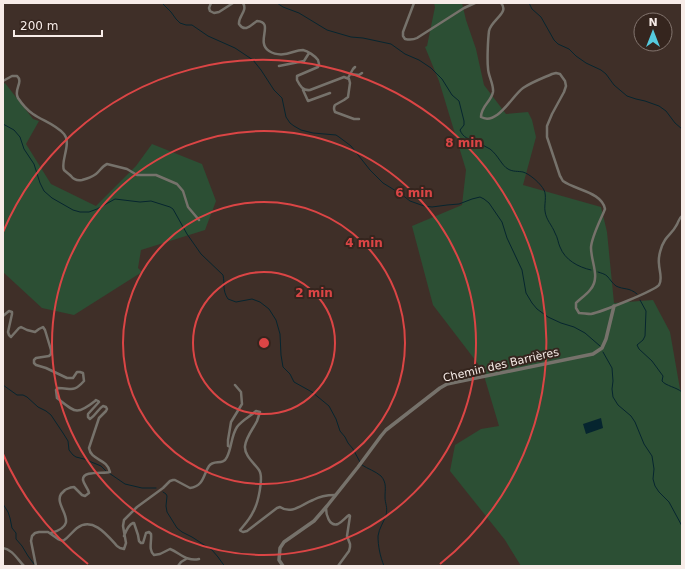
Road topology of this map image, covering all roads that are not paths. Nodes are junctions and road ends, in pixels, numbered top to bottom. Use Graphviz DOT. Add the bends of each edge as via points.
graph roads {
  1 [pos="211,3"];
  2 [pos="233,3"];
  3 [pos="243,3"];
  4 [pos="414,3"];
  5 [pos="475,3"];
  6 [pos="501,3"];
  7 [pos="309,53"];
  8 [pos="279,66"];
  9 [pos="355,67"];
  10 [pos="362,73"];
  11 [pos="350,74"];
  12 [pos="348,78"];
  13 [pos="3,81"];
  14 [pos="303,89"];
  15 [pos="330,93"];
  16 [pos="359,119"];
  17 [pos="682,216"];
  18 [pos="199,220"];
  19 [pos="614,306"];
  20 [pos="3,316"];
  21 [pos="235,385"];
  22 [pos="230,448"];
  23 [pos="335,495"];
  24 [pos="327,506"];
  25 [pos="50,533"];
  26 [pos="124,537"];
  27 [pos="3,548"];
  28 [pos="186,558"];
  29 [pos="199,559"];
  30 [pos="24,566"];
  31 [pos="36,566"];
  32 [pos="178,566"];
  33 [pos="283,566"];
  34 [pos="338,566"];
  1 -- 2 [label="street" via="209,8 214,13"];
  3 -- 7 [label="street" via="245,9 239,24 244,29 257,21 262,22 265,26 263,41 270,51 281,55 303,50"];
  4 -- 5 [label="street" via="403,32 403,36 408,40 417,38"];
  6 -- 19 [label="street" via="503,13 490,26 489,33 488,69 493,92 481,112 481,117 485,119 498,115 524,88 552,74 562,76 566,86 547,126 547,137 563,180 599,199 605,209 591,247 595,281 591,290 576,303 576,308 579,313 592,314"];
  7 -- 8 [label="street" via="304,61"];
  7 -- 14 [label="street" via="319,64 298,76 297,80"];
  9 -- 11 [label="street"];
  10 -- 11 [label="street"];
  11 -- 12 [label="street"];
  12 -- 14 [label="street" via="344,77 308,91"];
  12 -- 16 [label="street" via="348,97 334,105 334,110"];
  13 -- 18 [label="street" via="13,76 19,77 16,91 18,98 31,112 54,125 67,139 64,170 74,179 89,178 108,164 127,169 137,175 154,174 178,184 188,206"];
  14 -- 15 [label="street" via="308,101"];
  17 -- 19 [label="street" via="664,241 660,254 661,280 658,286"];
  19 -- 23 [label="street, Chemin des Barrières" via="606,339 602,348 593,354 447,384 440,388 386,430"];
  20 -- 25 [label="street" via="8,311 12,312 8,332 11,337 21,327 35,332 43,327 51,354 36,358 36,365 67,378 73,378 77,372 83,373 84,381 78,388 58,388 57,398 76,411 98,401 88,414 90,419 100,407 107,409 99,418 89,448 92,456 105,462 110,472 85,476 83,478 89,493 85,496 74,487 69,487 61,493 60,502 66,515 65,524 64,527"];
  21 -- 22 [label="street" via="241,392 242,404 232,422 228,440"];
  22 -- 23 [label="street" via="237,427 258,410 260,412 245,449 260,471 261,477 256,507 241,531 247,531 277,508 292,510 322,496"];
  22 -- 26 [label="street" via="225,461 209,466 203,480 195,487 187,488 172,480 137,507 124,520"];
  23 -- 24 [label="street"];
  24 -- 33 [label="street" via="314,521 284,542 280,548 279,560"];
  24 -- 34 [label="street" via="327,518 334,524 350,516 346,536 350,547"];
  25 -- 26 [label="street" via="63,541 82,524 95,525 117,546 124,549"];
  25 -- 31 [label="street" via="44,531 32,536 31,547"];
  26 -- 28 [label="street" via="133,522 141,543 146,533 151,534 151,550 154,555 170,549"];
  27 -- 30 [label="street" via="12,553"];
  28 -- 29 [label="street"];
  28 -- 32 [label="street"];
}
